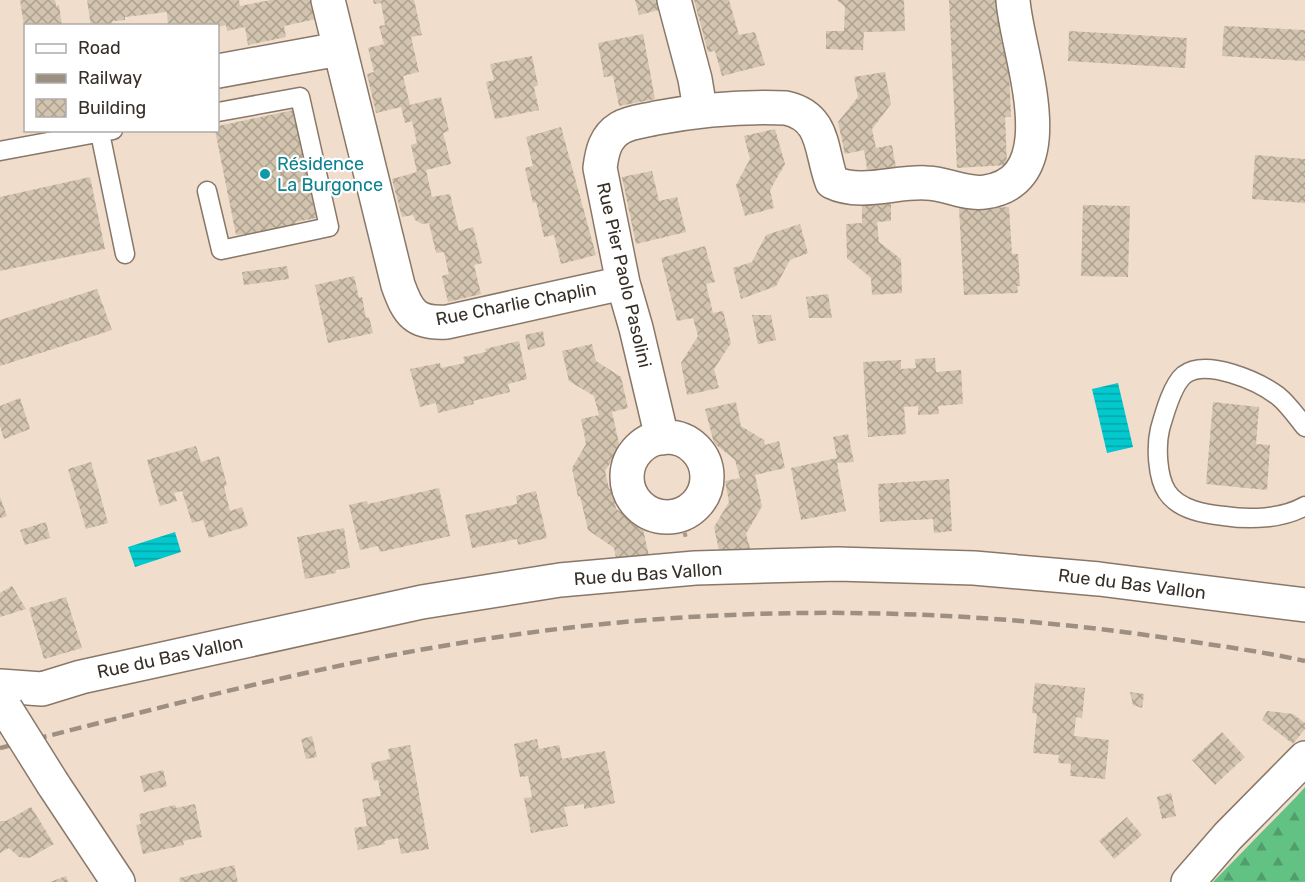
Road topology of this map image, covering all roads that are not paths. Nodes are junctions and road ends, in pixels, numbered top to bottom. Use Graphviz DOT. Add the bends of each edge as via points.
graph roads {
  1 [pos="327,0"];
  2 [pos="674,0"];
  3 [pos="1013,0"];
  4 [pos="339,49"];
  5 [pos="219,71"];
  6 [pos="700,109"];
  7 [pos="219,112"];
  8 [pos="107,132"];
  9 [pos="0,151"];
  10 [pos="207,191"];
  11 [pos="125,254"];
  12 [pos="623,283"];
  13 [pos="1305,427"];
  14 [pos="662,438"];
  15 [pos="1305,506"];
  16 [pos="1305,605"];
  17 [pos="2,698"];
  18 [pos="1305,758"];
  19 [pos="118,882"];
  20 [pos="1188,882"];
  1 -- 4 [label="street, Rue Charlie Chaplin"];
  2 -- 6 [label="street"];
  3 -- 6 [label="street, Rue Pier Paolo Pasolini" via="1028,72 1031,146 1015,179 1000,189 967,192 927,183 843,187 832,182 816,129 799,111 775,107"];
  4 -- 5 [label="street"];
  4 -- 12 [label="street, Rue Charlie Chaplin" via="398,285 416,318 447,322"];
  6 -- 12 [label="street, Rue Pier Paolo Pasolini" via="632,123 608,140 600,168"];
  7 -- 10 [label="lane" via="300,97 329,227 221,250"];
  8 -- 9 [label="lane"];
  8 -- 11 [label="lane"];
  12 -- 14 [label="street, Rue Pier Paolo Pasolini"];
  13 -- 15 [label="lane" via="1279,396 1244,378 1206,369 1184,375 1177,384 1164,411 1157,440 1167,492 1180,505 1202,513 1260,519"];
  16 -- 17 [label="street, Rue du Bas Vallon" via="974,568 837,564 695,568 560,580 422,602"];
  17 -- 19 [label="street, bridge"];
  18 -- 20 [label="street"];
}
